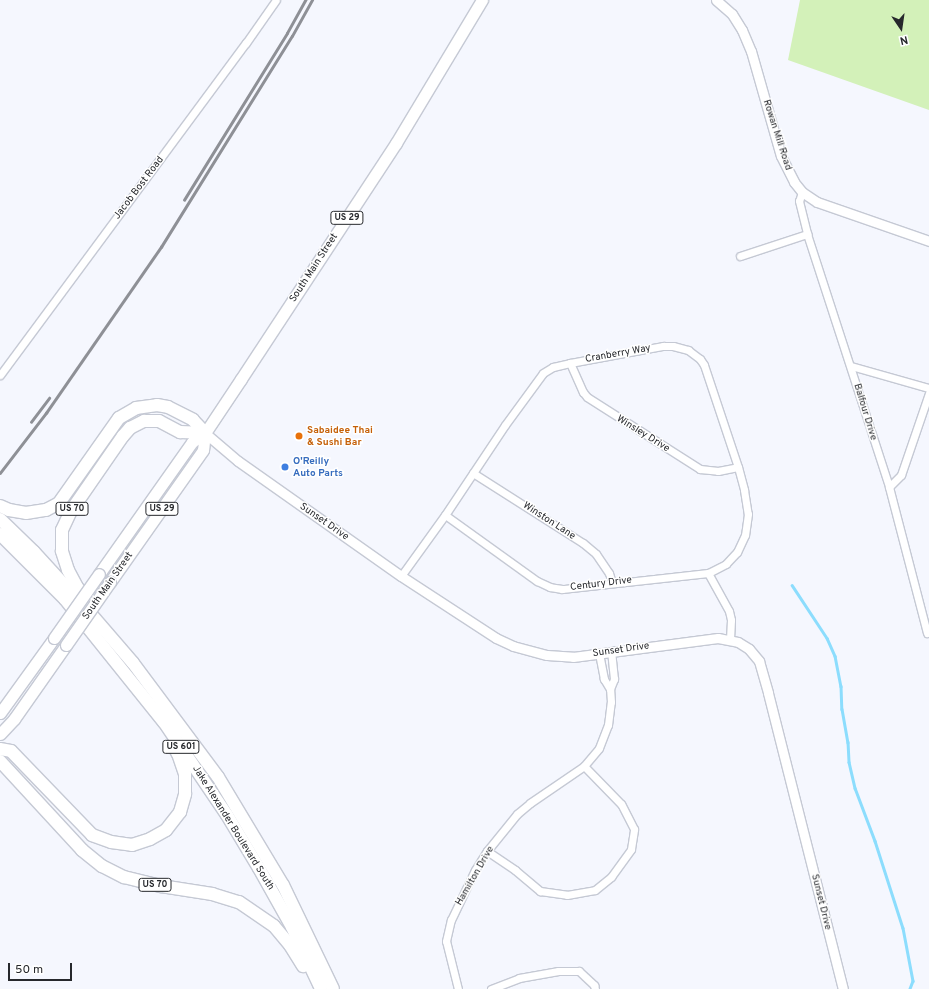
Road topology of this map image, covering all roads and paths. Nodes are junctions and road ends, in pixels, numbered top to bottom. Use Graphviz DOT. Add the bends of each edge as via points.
graph roads {
  1 [pos="276,0"];
  2 [pos="482,0"];
  3 [pos="718,1"];
  4 [pos="802,192"];
  5 [pos="807,234"];
  6 [pos="929,241"];
  7 [pos="740,256"];
  8 [pos="570,363"];
  9 [pos="851,366"];
  10 [pos="0,375"];
  11 [pos="929,388"];
  12 [pos="929,393"];
  13 [pos="205,433"];
  14 [pos="738,468"];
  15 [pos="473,473"];
  16 [pos="889,487"];
  17 [pos="0,506"];
  18 [pos="445,515"];
  19 [pos="0,519"];
  20 [pos="0,534"];
  21 [pos="708,573"];
  22 [pos="401,576"];
  23 [pos="612,583"];
  24 [pos="927,633"];
  25 [pos="730,640"];
  26 [pos="611,652"];
  27 [pos="599,654"];
  28 [pos="128,667"];
  29 [pos="610,689"];
  30 [pos="0,713"];
  31 [pos="0,734"];
  32 [pos="0,749"];
  33 [pos="0,761"];
  34 [pos="584,766"];
  35 [pos="487,851"];
  36 [pos="313,989"];
  37 [pos="321,989"];
  38 [pos="333,989"];
  39 [pos="458,989"];
  40 [pos="491,989"];
  41 [pos="595,989"];
  42 [pos="843,989"];
  1 -- 10 [label="street, Jacob Bost Road"];
  2 -- 13 [label="main road, South Main Street / US 29" via="396,143"];
  3 -- 4 [label="street, Rowan Mill Road" via="732,14 742,30 751,51 781,156"];
  4 -- 5 [label="street, Balfour Drive" via="799,201"];
  4 -- 6 [label="street, Rowan Mill Road" via="822,204"];
  5 -- 7 [label="street"];
  5 -- 9 [label="street, Balfour Drive"];
  8 -- 14 [label="street, Winsley Drive" via="586,397 700,469 718,471"];
  8 -- 14 [label="street, Cranberry Way" via="663,346 688,350 700,359 708,374"];
  8 -- 15 [label="street, Cranberry Way" via="553,367 543,374"];
  9 -- 11 [label="street"];
  9 -- 16 [label="street, Balfour Drive"];
  12 -- 16 [label="street" via="910,454 901,475"];
  13 -- 17 [label="highway" via="192,420 168,407 157,405 136,408 119,418 58,503 46,510 26,513"];
  13 -- 22 [label="street, Sunset Drive" via="238,461"];
  13 -- 28 [label="highway, US 70" via="180,432 159,421 144,421 130,428 71,511 62,530 62,551 68,570 77,587 116,633"];
  13 -- 30 [label="main road, South Main Street / US 29, bridge" via="192,442"];
  13 -- 31 [label="main road, South Main Street / US 29, bridge" via="203,450 14,719"];
  14 -- 21 [label="street, Cranberry Way" via="748,514 745,535 737,552 726,564"];
  15 -- 18 [label="street, Cranberry Way"];
  15 -- 23 [label="street, Winston Lane" via="583,543 596,554"];
  16 -- 24 [label="street, Balfour Drive"];
  18 -- 22 [label="street, Cranberry Way"];
  18 -- 23 [label="street, Century Drive" via="537,581 562,589"];
  19 -- 28 [label="highway, Jake Alexander Boulevard South / US 601" via="44,563"];
  20 -- 28 [label="highway, Jake Alexander Boulevard South / US 601"];
  21 -- 23 [label="street, Century Drive"];
  21 -- 25 [label="street" via="729,611"];
  22 -- 27 [label="street, Sunset Drive" via="496,638 513,646 529,652 560,657"];
  25 -- 26 [label="street, Sunset Drive" via="700,639"];
  25 -- 42 [label="street, Sunset Drive" via="750,649 761,667"];
  26 -- 27 [label="street, Sunset Drive"];
  26 -- 29 [label="street, Hamilton Drive" via="614,679"];
  27 -- 29 [label="street, Hamilton Drive" via="604,679"];
  28 -- 32 [label="highway" via="178,754 185,774 185,794 180,812 166,830 132,845 111,842 92,835 11,751"];
  28 -- 37 [label="highway, Jake Alexander Boulevard South / US 601" via="227,815 292,927"];
  28 -- 38 [label="highway, US 70" via="218,777 283,885"];
  29 -- 34 [label="street, Hamilton Drive" via="610,713 600,748"];
  33 -- 36 [label="highway, US 70" via="82,850 102,866 124,877 226,898 239,902 257,913 274,926 290,945"];
  34 -- 35 [label="street, Hamilton Drive" via="530,803 508,824"];
  34 -- 35 [label="street" via="621,804 634,829 631,849 611,876 595,890 567,895 540,891"];
  35 -- 39 [label="street, Hamilton Drive" via="450,920 446,941"];
  40 -- 41 [label="street" via="519,978 558,971 579,971"];
}
